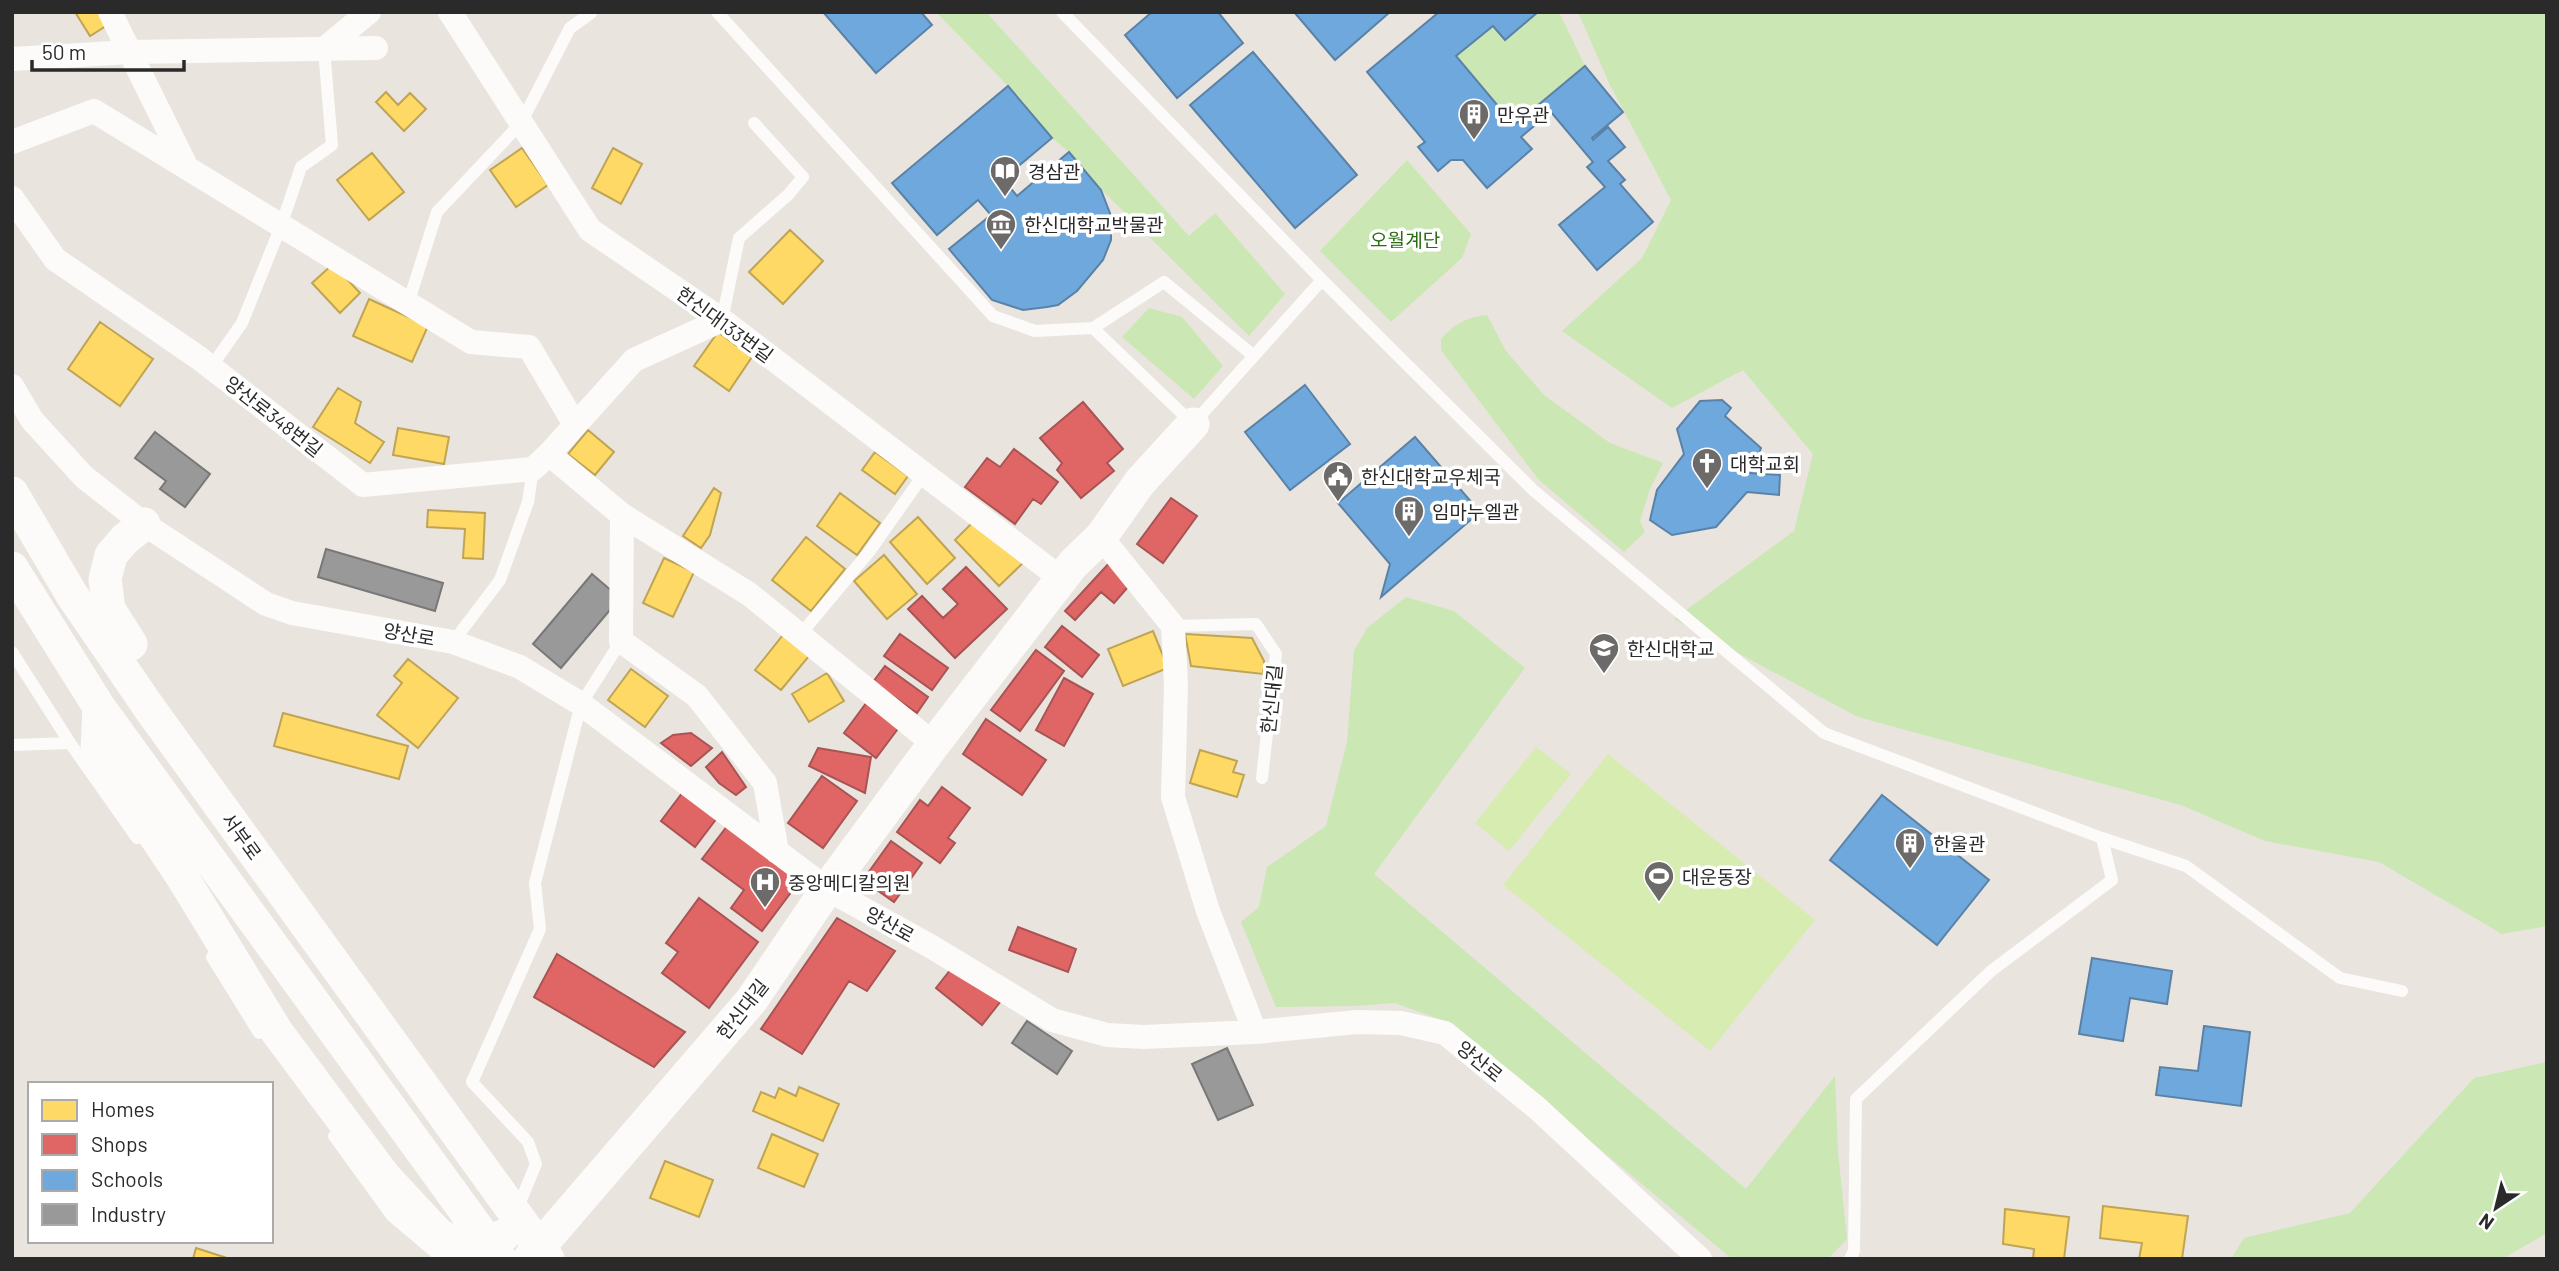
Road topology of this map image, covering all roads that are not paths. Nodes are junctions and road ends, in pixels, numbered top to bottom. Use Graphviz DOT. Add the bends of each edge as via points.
graph roads {
  1 [pos="110,12"];
  2 [pos="369,12"];
  3 [pos="450,12"];
  4 [pos="717,12"];
  5 [pos="1062,12"];
  6 [pos="591,13"];
  7 [pos="376,47"];
  8 [pos="324,49"];
  9 [pos="130,52"];
  10 [pos="12,59"];
  11 [pos="521,123"];
  12 [pos="754,123"];
  13 [pos="12,142"];
  14 [pos="187,168"];
  15 [pos="12,198"];
  16 [pos="281,226"];
  17 [pos="1322,280"];
  18 [pos="408,304"];
  19 [pos="722,320"];
  20 [pos="1093,328"];
  21 [pos="1254,356"];
  22 [pos="211,367"];
  23 [pos="12,387"];
  24 [pos="574,424"];
  25 [pos="1193,424"];
  26 [pos="541,461"];
  27 [pos="924,474"];
  28 [pos="12,493"];
  29 [pos="622,515"];
  30 [pos="144,524"];
  31 [pos="1101,537"];
  32 [pos="12,568"];
  33 [pos="1063,580"];
  34 [pos="1173,626"];
  35 [pos="800,635"];
  36 [pos="621,640"];
  37 [pos="453,642"];
  38 [pos="12,652"];
  39 [pos="581,704"];
  40 [pos="99,707"];
  41 [pos="70,743"];
  42 [pos="934,744"];
  43 [pos="12,745"];
  44 [pos="1262,778"];
  45 [pos="2102,838"];
  46 [pos="142,845"];
  47 [pos="777,852"];
  48 [pos="827,889"];
  49 [pos="294,908"];
  50 [pos="206,947"];
  51 [pos="2402,991"];
  52 [pos="1255,1032"];
  53 [pos="270,1048"];
  54 [pos="327,1126"];
  55 [pos="538,1253"];
  56 [pos="443,1259"];
  57 [pos="500,1259"];
  58 [pos="1700,1259"];
  59 [pos="1850,1259"];
  1 -- 9 [label="street"];
  2 -- 8 [label="street"];
  3 -- 11 [label="street, 한신대133번길"];
  4 -- 20 [label="lane" via="993,316 1035,331"];
  5 -- 17 [label="lane"];
  6 -- 11 [label="lane" via="570,28"];
  7 -- 8 [label="street"];
  8 -- 9 [label="street"];
  8 -- 16 [label="lane" via="332,145 301,167"];
  9 -- 10 [label="street"];
  9 -- 14 [label="street"];
  11 -- 18 [label="lane" via="437,212"];
  11 -- 19 [label="street, 한신대133번길" via="590,230"];
  12 -- 19 [label="lane" via="803,177 739,237"];
  13 -- 14 [label="street" via="94,111"];
  14 -- 16 [label="street"];
  15 -- 22 [label="street, 양산로348번길" via="55,259"];
  16 -- 18 [label="street"];
  16 -- 22 [label="lane" via="242,323"];
  17 -- 21 [label="lane"];
  17 -- 45 [label="lane" via="1533,490 1824,733"];
  18 -- 24 [label="street" via="471,342 529,347"];
  19 -- 24 [label="street" via="634,359"];
  19 -- 27 [label="street, 한신대133번길"];
  20 -- 21 [label="lane" via="1164,282"];
  20 -- 25 [label="lane"];
  21 -- 25 [label="lane"];
  22 -- 26 [label="street, 양산로348번길" via="363,485"];
  23 -- 30 [label="street, 양산로" via="32,420 84,477"];
  24 -- 26 [label="street"];
  25 -- 31 [label="main road, 한신대길" via="1140,482"];
  26 -- 29 [label="street"];
  26 -- 37 [label="lane" via="500,580"];
  27 -- 33 [label="street, 한신대133번길"];
  27 -- 35 [label="lane" via="869,552"];
  28 -- 49 [label="main road, 서부로" via="72,595"];
  29 -- 35 [label="street" via="749,594"];
  29 -- 36 [label="street"];
  30 -- 37 [label="street, 양산로" via="266,604 292,613"];
  30 -- 49 [label="main road" via="110,555 105,579 109,609"];
  31 -- 33 [label="main road, 한신대길"];
  31 -- 34 [label="street"];
  32 -- 40 [label="main road"];
  33 -- 42 [label="main road, 한신대길"];
  34 -- 44 [label="lane, 한신대길" via="1256,624 1276,654"];
  34 -- 52 [label="street" via="1173,797 1208,911"];
  35 -- 42 [label="street"];
  36 -- 39 [label="lane"];
  36 -- 47 [label="street" via="697,696 765,783"];
  37 -- 39 [label="street, 양산로" via="520,667"];
  38 -- 41 [label="lane"];
  39 -- 47 [label="street, 양산로"];
  39 -- 55 [label="lane" via="535,883 540,929 472,1082 528,1142 536,1164 521,1200 521,1214"];
  40 -- 55 [label="main road" via="97,749 278,1032 385,1177 439,1235 482,1244 516,1231"];
  40 -- 57 [label="main road"];
  41 -- 43 [label="lane"];
  41 -- 46 [label="lane"];
  42 -- 48 [label="main road, 한신대길"];
  45 -- 51 [label="lane" via="2186,866 2340,978"];
  45 -- 59 [label="lane" via="2112,880 1991,971 1856,1099 1854,1251"];
  47 -- 48 [label="street, 양산로"];
  48 -- 52 [label="street, 양산로" via="1052,1020 1107,1035"];
  48 -- 55 [label="main road, 한신대길" via="751,1001"];
  49 -- 55 [label="main road, 서부로" via="485,1171"];
  50 -- 53 [label="lane"];
  52 -- 58 [label="street, 양산로" via="1357,1022 1401,1023 1445,1033 1538,1108"];
  54 -- 56 [label="lane" via="392,1216"];
}
